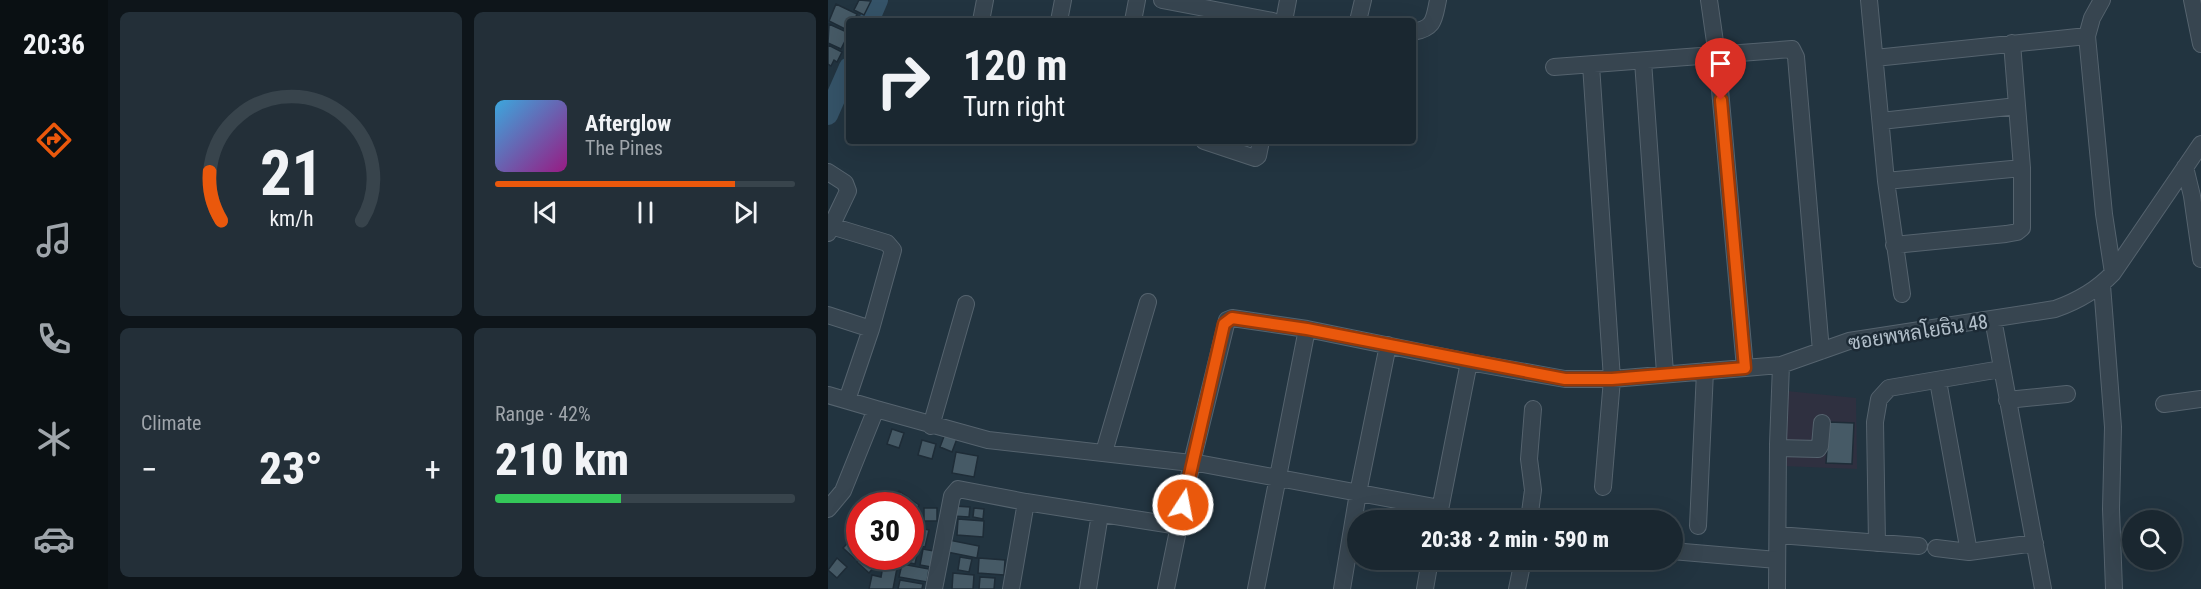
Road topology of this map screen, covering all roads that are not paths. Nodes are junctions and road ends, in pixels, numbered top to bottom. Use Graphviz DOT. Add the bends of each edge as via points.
graph roads {
  1 [pos="985,0"];
  2 [pos="1063,0"];
  3 [pos="1137,0"];
  4 [pos="1162,0"];
  5 [pos="1288,0"];
  6 [pos="1363,0"];
  7 [pos="1438,0"];
  8 [pos="1709,0"];
  9 [pos="1869,0"];
  10 [pos="2102,0"];
  11 [pos="2192,0"];
  12 [pos="1212,10"];
  13 [pos="982,18"];
  14 [pos="1060,18"];
  15 [pos="1134,18"];
  16 [pos="1256,18"];
  17 [pos="1285,18"];
  18 [pos="1359,18"];
  19 [pos="1416,31"];
  20 [pos="2087,36"];
  21 [pos="2012,43"];
  22 [pos="2201,44"];
  23 [pos="1717,56"];
  24 [pos="1875,58"];
  25 [pos="1643,61"];
  26 [pos="1591,65"];
  27 [pos="1554,67"];
  28 [pos="2017,106"];
  29 [pos="1881,121"];
  30 [pos="1213,144"];
  31 [pos="1260,144"];
  32 [pos="2201,144"];
  33 [pos="2185,167"];
  34 [pos="2022,168"];
  35 [pos="828,172"];
  36 [pos="1886,181"];
  37 [pos="830,230"];
  38 [pos="1894,245"];
  39 [pos="2201,259"];
  40 [pos="2108,279"];
  41 [pos="1902,294"];
  42 [pos="1148,302"];
  43 [pos="966,304"];
  44 [pos="828,315"];
  45 [pos="1993,319"];
  46 [pos="871,329"];
  47 [pos="1307,329"];
  48 [pos="1388,345"];
  49 [pos="1821,351"];
  50 [pos="1469,362"];
  51 [pos="1781,364"];
  52 [pos="1745,368"];
  53 [pos="2001,369"];
  54 [pos="1705,371"];
  55 [pos="1665,373"];
  56 [pos="1612,379"];
  57 [pos="1938,381"];
  58 [pos="828,394"];
  59 [pos="2067,394"];
  60 [pos="2201,399"];
  61 [pos="847,400"];
  62 [pos="2007,400"];
  63 [pos="2164,404"];
  64 [pos="1533,409"];
  65 [pos="876,410"];
  66 [pos="1822,423"];
  67 [pos="931,426"];
  68 [pos="1778,448"];
  69 [pos="1104,452"];
  70 [pos="1191,463"];
  71 [pos="1277,478"];
  72 [pos="1603,487"];
  73 [pos="836,488"];
  74 [pos="1358,493"];
  75 [pos="1026,502"];
  76 [pos="828,509"];
  77 [pos="1424,510"];
  78 [pos="1440,510"];
  79 [pos="1530,510"];
  80 [pos="1100,514"];
  81 [pos="1698,525"];
  82 [pos="1179,526"];
  83 [pos="1778,535"];
  84 [pos="1876,543"];
  85 [pos="2035,543"];
  86 [pos="1919,546"];
  87 [pos="1936,548"];
  88 [pos="1683,552"];
  89 [pos="1969,552"];
  90 [pos="1777,560"];
  91 [pos="1429,570"];
  92 [pos="1521,570"];
  93 [pos="934,589"];
  94 [pos="1011,589"];
  95 [pos="1088,589"];
  96 [pos="1166,589"];
  97 [pos="1256,589"];
  98 [pos="1342,589"];
  99 [pos="1425,589"];
  100 [pos="1517,589"];
  101 [pos="1777,589"];
  102 [pos="2043,589"];
  103 [pos="2114,589"];
  1 -- 13 [label="street"];
  2 -- 14 [label="street"];
  3 -- 15 [label="street"];
  4 -- 12 [label="street"];
  5 -- 17 [label="street"];
  6 -- 18 [label="street"];
  7 -- 19 [label="street" via="1432,23"];
  8 -- 23 [label="street"];
  9 -- 24 [label="street"];
  10 -- 20 [label="street"];
  11 -- 22 [label="street"];
  12 -- 16 [label="street"];
  20 -- 21 [label="street"];
  20 -- 40 [label="street"];
  21 -- 24 [label="street"];
  21 -- 28 [label="street"];
  23 -- 25 [label="street"];
  23 -- 49 [label="street" via="1789,48 1796,57"];
  23 -- 52 [label="street"];
  24 -- 29 [label="street"];
  25 -- 26 [label="street"];
  25 -- 55 [label="street"];
  26 -- 27 [label="street"];
  26 -- 56 [label="street"];
  28 -- 29 [label="street"];
  28 -- 34 [label="street"];
  29 -- 36 [label="street"];
  30 -- 31 [label="street" via="1254,158"];
  32 -- 33 [label="street, ซอยพหลโยธิน 48"];
  33 -- 39 [label="street"];
  33 -- 40 [label="street, ซอยพหลโยธิน 48"];
  34 -- 36 [label="street"];
  34 -- 38 [label="street" via="2024,220 2017,232"];
  35 -- 37 [label="street" via="845,183 849,191"];
  36 -- 38 [label="street"];
  37 -- 46 [label="street" via="887,243 893,250"];
  38 -- 41 [label="street"];
  40 -- 45 [label="street, ซอยพหลโยธิน 48" via="2071,304"];
  40 -- 103 [label="street"];
  42 -- 69 [label="street"];
  43 -- 67 [label="street"];
  44 -- 46 [label="street"];
  45 -- 49 [label="street, ซอยพหลโยธิน 48" via="1849,341"];
  45 -- 53 [label="street"];
  46 -- 61 [label="street"];
  47 -- 48 [label="street, ซอยพหลโยธิน 48"];
  47 -- 70 [label="street, ซอยพหลโยธิน 48" via="1227,320"];
  47 -- 71 [label="street"];
  48 -- 50 [label="street, ซอยพหลโยธิน 48"];
  48 -- 74 [label="street"];
  49 -- 51 [label="street, ซอยพหลโยธิน 48"];
  50 -- 56 [label="street, ซอยพหลโยธิน 48" via="1565,379"];
  50 -- 78 [label="street"];
  51 -- 52 [label="street, ซอยพหลโยธิน 48"];
  51 -- 68 [label="street"];
  52 -- 54 [label="street, ซอยพหลโยธิน 48"];
  53 -- 57 [label="street"];
  53 -- 62 [label="street"];
  54 -- 55 [label="street, ซอยพหลโยธิน 48"];
  54 -- 81 [label="street"];
  55 -- 56 [label="street, ซอยพหลโยธิน 48"];
  56 -- 72 [label="street"];
  57 -- 84 [label="street" via="1889,388 1879,399 1875,422"];
  57 -- 89 [label="street"];
  58 -- 61 [label="street"];
  59 -- 62 [label="street"];
  60 -- 63 [label="street"];
  61 -- 65 [label="street"];
  62 -- 85 [label="street"];
  64 -- 79 [label="street"];
  65 -- 67 [label="street"];
  65 -- 73 [label="street"];
  66 -- 68 [label="street" via="1818,448"];
  67 -- 69 [label="street" via="988,440"];
  68 -- 83 [label="street"];
  69 -- 70 [label="street"];
  70 -- 71 [label="street"];
  70 -- 82 [label="street"];
  71 -- 74 [label="street"];
  71 -- 97 [label="street"];
  73 -- 76 [label="street"];
  74 -- 77 [label="street"];
  74 -- 98 [label="street"];
  75 -- 80 [label="street"];
  75 -- 93 [label="street" via="958,489 954,492"];
  75 -- 94 [label="street"];
  80 -- 82 [label="street"];
  80 -- 95 [label="street"];
  82 -- 96 [label="street"];
  83 -- 84 [label="street"];
  83 -- 90 [label="street"];
  84 -- 86 [label="street"];
  85 -- 89 [label="street"];
  85 -- 102 [label="street"];
  87 -- 89 [label="street"];
  88 -- 90 [label="street"];
  90 -- 101 [label="street"];
  91 -- 99 [label="street"];
  92 -- 100 [label="street"];
}
